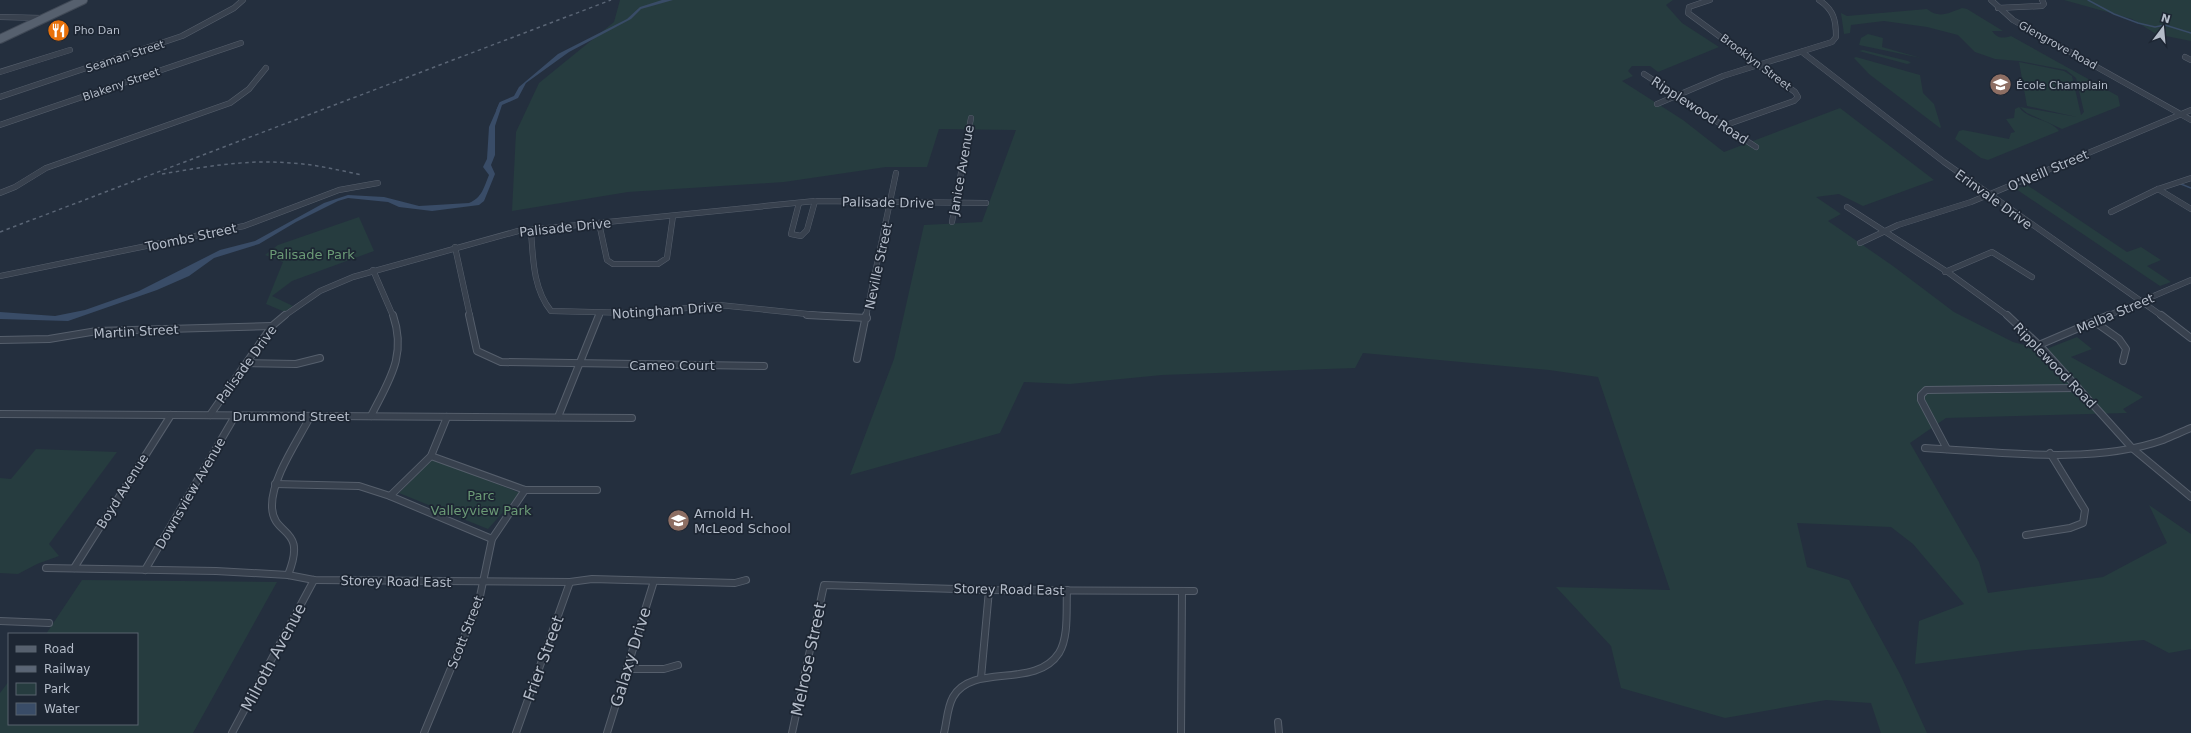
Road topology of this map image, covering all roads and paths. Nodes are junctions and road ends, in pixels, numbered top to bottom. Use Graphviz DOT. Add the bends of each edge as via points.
graph roads {
  1 [pos="83,0"];
  2 [pos="243,0"];
  3 [pos="1710,0"];
  4 [pos="1819,0"];
  5 [pos="1991,0"];
  6 [pos="2042,0"];
  7 [pos="1998,8"];
  8 [pos="0,17"];
  9 [pos="45,18"];
  10 [pos="2,38"];
  11 [pos="241,43"];
  12 [pos="70,50"];
  13 [pos="1802,52"];
  14 [pos="2185,56"];
  15 [pos="2191,60"];
  16 [pos="1760,64"];
  17 [pos="266,68"];
  18 [pos="0,72"];
  19 [pos="1644,74"];
  20 [pos="1677,95"];
  21 [pos="0,97"];
  22 [pos="1657,104"];
  23 [pos="2191,110"];
  24 [pos="2180,114"];
  25 [pos="971,118"];
  26 [pos="2191,120"];
  27 [pos="0,125"];
  28 [pos="1723,126"];
  29 [pos="1756,147"];
  30 [pos="896,173"];
  31 [pos="2191,178"];
  32 [pos="378,183"];
  33 [pos="2158,189"];
  34 [pos="0,193"];
  35 [pos="1990,194"];
  36 [pos="815,201"];
  37 [pos="892,201"];
  38 [pos="799,203"];
  39 [pos="956,203"];
  40 [pos="986,203"];
  41 [pos="1847,207"];
  42 [pos="2191,209"];
  43 [pos="2111,212"];
  44 [pos="673,216"];
  45 [pos="952,222"];
  46 [pos="599,223"];
  47 [pos="531,230"];
  48 [pos="1883,232"];
  49 [pos="1860,243"];
  50 [pos="456,247"];
  51 [pos="373,270"];
  52 [pos="1946,272"];
  53 [pos="0,276"];
  54 [pos="2032,277"];
  55 [pos="2191,280"];
  56 [pos="2142,301"];
  57 [pos="600,314"];
  58 [pos="867,318"];
  59 [pos="2095,322"];
  60 [pos="272,326"];
  61 [pos="2191,338"];
  62 [pos="0,340"];
  63 [pos="2039,345"];
  64 [pos="320,358"];
  65 [pos="857,358"];
  66 [pos="2123,361"];
  67 [pos="247,363"];
  68 [pos="580,364"];
  69 [pos="764,366"];
  70 [pos="2078,388"];
  71 [pos="0,414"];
  72 [pos="171,415"];
  73 [pos="210,415"];
  74 [pos="235,416"];
  75 [pos="371,416"];
  76 [pos="310,417"];
  77 [pos="447,417"];
  78 [pos="558,417"];
  79 [pos="632,418"];
  80 [pos="2191,428"];
  81 [pos="1925,448"];
  82 [pos="2132,448"];
  83 [pos="1947,449"];
  84 [pos="2050,453"];
  85 [pos="431,456"];
  86 [pos="275,484"];
  87 [pos="525,490"];
  88 [pos="597,490"];
  89 [pos="390,496"];
  90 [pos="2191,497"];
  91 [pos="2026,535"];
  92 [pos="492,538"];
  93 [pos="46,568"];
  94 [pos="74,568"];
  95 [pos="145,570"];
  96 [pos="288,574"];
  97 [pos="314,580"];
  98 [pos="746,580"];
  99 [pos="482,582"];
  100 [pos="570,582"];
  101 [pos="654,582"];
  102 [pos="824,585"];
  103 [pos="989,590"];
  104 [pos="1068,590"];
  105 [pos="1182,591"];
  106 [pos="1194,591"];
  107 [pos="0,621"];
  108 [pos="48,623"];
  109 [pos="678,665"];
  110 [pos="628,669"];
  111 [pos="981,678"];
  112 [pos="1278,722"];
  113 [pos="232,733"];
  114 [pos="424,733"];
  115 [pos="516,733"];
  116 [pos="607,733"];
  117 [pos="792,733"];
  118 [pos="944,733"];
  119 [pos="1181,733"];
  120 [pos="1279,733"];
  1 -- 9 [label="main road"];
  2 -- 21 [label="street, Seaman Street" via="234,8 182,36"];
  3 -- 16 [label="street, Brooklyn Street" via="1689,7 1687,11"];
  4 -- 13 [label="street" via="1836,15 1836,37 1832,42"];
  5 -- 7 [label="street, Glengrove Road"];
  6 -- 7 [label="street" via="2042,6"];
  7 -- 24 [label="street, Glengrove Road" via="2013,20"];
  8 -- 9 [label="street"];
  9 -- 10 [label="main road"];
  11 -- 27 [label="street, Blakeny Street"];
  12 -- 18 [label="street"];
  13 -- 16 [label="street"];
  13 -- 35 [label="street, Erinvale Drive" via="1944,162"];
  14 -- 15 [label="street"];
  16 -- 20 [label="street"];
  16 -- 28 [label="street, Brooklyn Street" via="1795,92 1797,99"];
  17 -- 34 [label="street" via="249,89 230,103 46,168"];
  19 -- 20 [label="street, Ripplewood Road"];
  20 -- 22 [label="street"];
  20 -- 28 [label="street, Ripplewood Road"];
  23 -- 24 [label="street, O'Neill Street"];
  24 -- 26 [label="street, Glengrove Road"];
  24 -- 35 [label="street, O'Neill Street"];
  25 -- 39 [label="street, Janice Avenue"];
  28 -- 29 [label="street, Ripplewood Road"];
  30 -- 37 [label="street, Neville Street"];
  31 -- 33 [label="street"];
  32 -- 53 [label="street, Toombs Street" via="339,190 244,226"];
  33 -- 42 [label="street"];
  33 -- 43 [label="street"];
  35 -- 48 [label="street, O'Neill Street"];
  35 -- 56 [label="street, Erinvale Drive" via="2049,238"];
  36 -- 37 [label="street, Palisade Drive"];
  36 -- 38 [label="street, Palisade Drive"];
  36 -- 38 [label="street" via="807,230 801,236 791,234"];
  37 -- 39 [label="street, Palisade Drive"];
  37 -- 58 [label="street, Neville Street"];
  38 -- 44 [label="street, Palisade Drive"];
  39 -- 40 [label="street, Palisade Drive"];
  39 -- 45 [label="street, Janice Avenue"];
  41 -- 48 [label="street, Ripplewood Road"];
  44 -- 46 [label="street, Palisade Drive"];
  44 -- 46 [label="street" via="667,258 658,264 612,264 607,260"];
  46 -- 47 [label="street, Palisade Drive"];
  47 -- 50 [label="street, Palisade Drive"];
  47 -- 57 [label="street, Notingham Drive" via="533,264 544,305 551,311"];
  48 -- 49 [label="street, O'Neill Street"];
  48 -- 52 [label="street, Ripplewood Road"];
  50 -- 51 [label="street, Palisade Drive"];
  50 -- 68 [label="street, Cameo Court" via="477,351 501,362"];
  51 -- 60 [label="street, Palisade Drive" via="320,291"];
  51 -- 75 [label="street" via="395,324 399,346 396,363"];
  52 -- 54 [label="street" via="1992,252"];
  52 -- 63 [label="street, Ripplewood Road" via="2007,315"];
  55 -- 56 [label="street, Melba Street"];
  56 -- 59 [label="street, Melba Street"];
  56 -- 61 [label="street, Erinvale Drive"];
  57 -- 58 [label="street, Notingham Drive" via="719,305 807,315"];
  57 -- 68 [label="street"];
  58 -- 65 [label="street, Neville Street"];
  59 -- 63 [label="street, Melba Street"];
  59 -- 66 [label="street" via="2118,339 2126,349"];
  60 -- 62 [label="street, Martin Street" via="98,332 49,339"];
  60 -- 67 [label="street, Palisade Drive"];
  63 -- 70 [label="street, Ripplewood Road"];
  64 -- 67 [label="street" via="296,364"];
  67 -- 73 [label="street, Palisade Drive"];
  68 -- 69 [label="street, Cameo Court"];
  68 -- 78 [label="street"];
  70 -- 82 [label="street, Ripplewood Road"];
  70 -- 83 [label="street" via="1926,390 1921,395 1921,400"];
  71 -- 72 [label="street, Drummond Street"];
  72 -- 73 [label="street, Drummond Street"];
  72 -- 94 [label="street, Boyd Avenue"];
  73 -- 74 [label="street, Drummond Street"];
  74 -- 76 [label="street, Drummond Street"];
  74 -- 95 [label="street, Downsview Avenue"];
  75 -- 76 [label="street, Drummond Street"];
  75 -- 77 [label="street, Drummond Street"];
  76 -- 86 [label="street"];
  77 -- 78 [label="street, Drummond Street"];
  77 -- 85 [label="street"];
  78 -- 79 [label="street, Drummond Street"];
  80 -- 82 [label="street" via="2156,443"];
  81 -- 83 [label="street"];
  82 -- 84 [label="street"];
  82 -- 90 [label="street, Ripplewood Road"];
  83 -- 84 [label="street"];
  84 -- 91 [label="street" via="2085,510 2083,523 2070,528"];
  85 -- 87 [label="street"];
  85 -- 89 [label="street"];
  86 -- 89 [label="street" via="359,486"];
  86 -- 96 [label="street" via="272,507 275,521 291,536 295,552"];
  87 -- 88 [label="street"];
  87 -- 92 [label="street, Scott Street"];
  89 -- 92 [label="street"];
  92 -- 99 [label="street, Scott Street"];
  93 -- 94 [label="street, Storey Road East"];
  94 -- 95 [label="street, Storey Road East"];
  95 -- 96 [label="street, Storey Road East"];
  96 -- 97 [label="street, Storey Road East"];
  97 -- 99 [label="street, Storey Road East"];
  97 -- 113 [label="street, Milroth Avenue"];
  98 -- 101 [label="street, Storey Road East"];
  99 -- 100 [label="street, Storey Road East"];
  99 -- 114 [label="street, Scott Street" via="479,601"];
  100 -- 101 [label="street, Storey Road East" via="592,579"];
  100 -- 115 [label="street, Frier Street"];
  101 -- 110 [label="street, Galaxy Drive"];
  102 -- 103 [label="street, Storey Road East"];
  102 -- 117 [label="street, Melrose Street"];
  103 -- 104 [label="street, Storey Road East"];
  103 -- 111 [label="street"];
  104 -- 105 [label="street, Storey Road East"];
  104 -- 111 [label="street" via="1063,643 1054,659 1040,669 1008,676"];
  105 -- 106 [label="street, Storey Road East"];
  105 -- 119 [label="street"];
  107 -- 108 [label="street"];
  109 -- 110 [label="street" via="664,669"];
  110 -- 116 [label="street, Galaxy Drive"];
  111 -- 118 [label="street" via="964,686 955,694 951,700"];
  112 -- 120 [label="street"];
}
